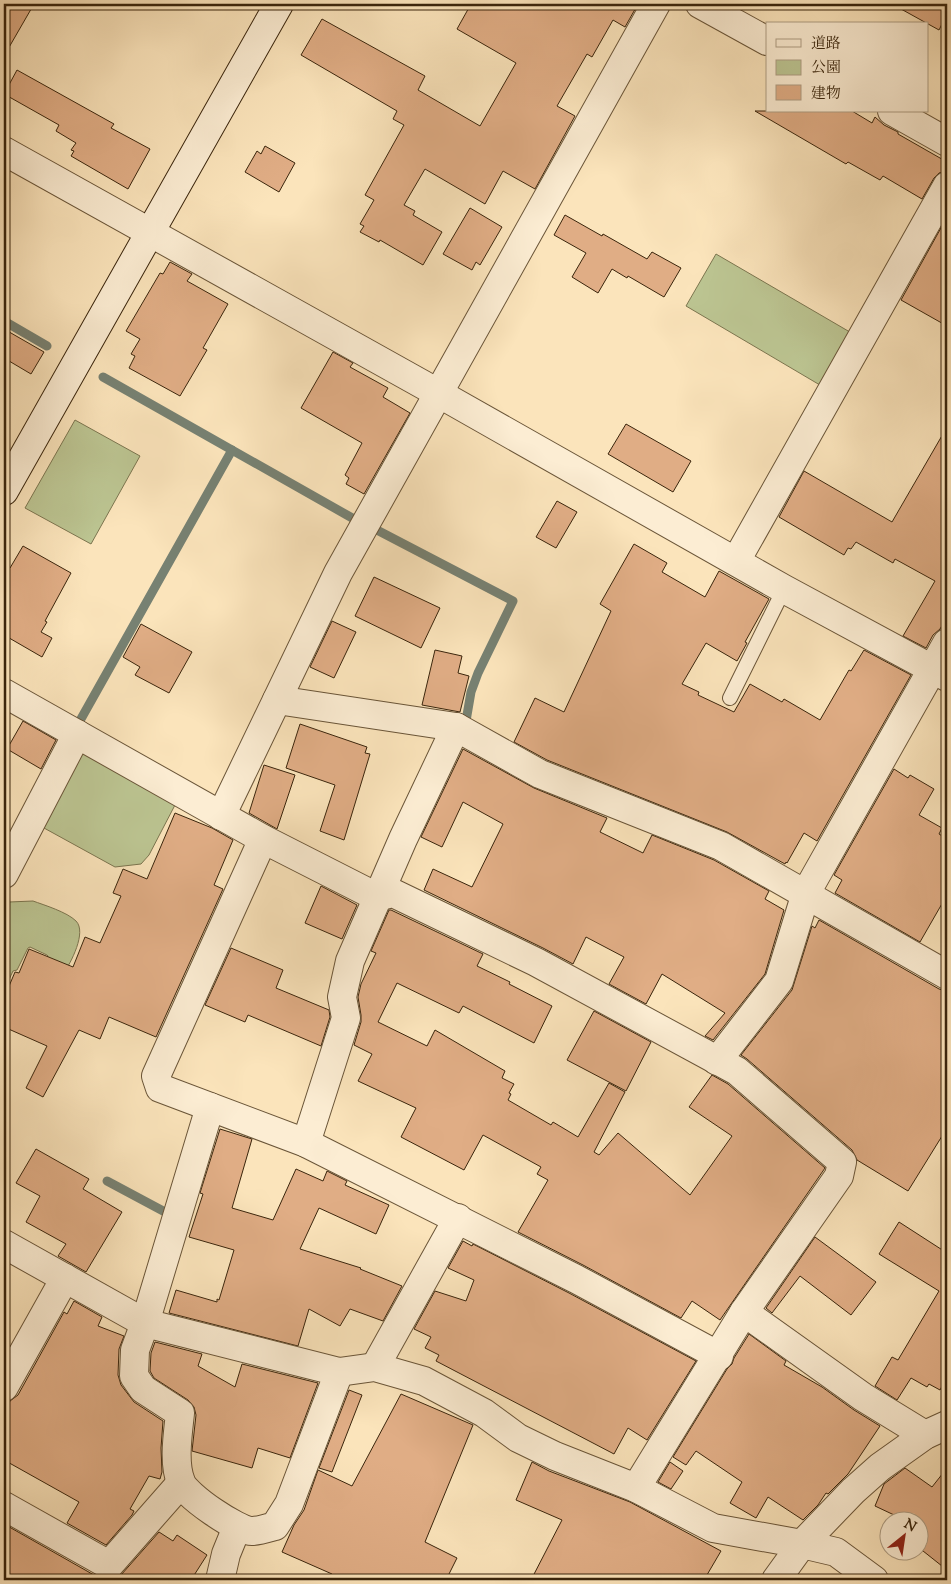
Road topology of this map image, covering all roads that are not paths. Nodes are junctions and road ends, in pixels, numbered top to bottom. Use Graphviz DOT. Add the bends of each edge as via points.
graph roads {
  1 [pos="279,4"];
  2 [pos="656,4"];
  3 [pos="700,4"];
  4 [pos="766,40"];
  5 [pos="894,112"];
  6 [pos="947,142"];
  7 [pos="4,151"];
  8 [pos="947,186"];
  9 [pos="149,233"];
  10 [pos="438,393"];
  11 [pos="4,491"];
  12 [pos="736,561"];
  13 [pos="784,589"];
  14 [pos="947,642"];
  15 [pos="940,673"];
  16 [pos="4,693"];
  17 [pos="730,698"];
  18 [pos="277,700"];
  19 [pos="456,727"];
  20 [pos="77,734"];
  21 [pos="222,816"];
  22 [pos="263,840"];
  23 [pos="4,874"];
  24 [pos="806,893"];
  25 [pos="377,897"];
  26 [pos="947,975"];
  27 [pos="717,1061"];
  28 [pos="210,1106"];
  29 [pos="306,1143"];
  30 [pos="458,1218"];
  31 [pos="4,1244"];
  32 [pos="65,1278"];
  33 [pos="744,1312"];
  34 [pos="145,1323"];
  35 [pos="719,1356"];
  36 [pos="375,1367"];
  37 [pos="339,1372"];
  38 [pos="4,1387"];
  39 [pos="939,1425"];
  40 [pos="181,1483"];
  41 [pos="636,1488"];
  42 [pos="4,1506"];
  43 [pos="237,1527"];
  44 [pos="802,1544"];
  45 [pos="220,1580"];
  46 [pos="776,1580"];
  47 [pos="874,1580"];
  1 -- 9 [label="street"];
  2 -- 10 [label="street"];
  3 -- 4 [label="street"];
  5 -- 6 [label="street"];
  7 -- 9 [label="street"];
  8 -- 12 [label="street"];
  9 -- 10 [label="street"];
  9 -- 11 [label="street"];
  10 -- 12 [label="street"];
  10 -- 18 [label="street" via="338,573"];
  12 -- 13 [label="street"];
  13 -- 15 [label="street"];
  13 -- 17 [label="lane"];
  14 -- 15 [label="street"];
  15 -- 24 [label="street"];
  16 -- 20 [label="street"];
  18 -- 19 [label="street"];
  18 -- 21 [label="street"];
  19 -- 24 [label="street" via="540,774 721,846"];
  19 -- 25 [label="street"];
  20 -- 21 [label="street"];
  20 -- 23 [label="street"];
  21 -- 22 [label="street"];
  22 -- 25 [label="street"];
  22 -- 28 [label="street" via="156,1076 160,1088"];
  24 -- 26 [label="street"];
  24 -- 27 [label="street" via="779,981"];
  25 -- 27 [label="street" via="393,893 402,897 536,962"];
  25 -- 29 [label="street" via="350,961 342,997 346,1018"];
  27 -- 33 [label="street" via="736,1071 842,1162 839,1176"];
  28 -- 29 [label="street"];
  28 -- 34 [label="street"];
  29 -- 30 [label="street"];
  30 -- 35 [label="street"];
  30 -- 36 [label="street"];
  31 -- 32 [label="street"];
  32 -- 34 [label="street"];
  32 -- 38 [label="street"];
  33 -- 35 [label="street"];
  33 -- 39 [label="street" via="863,1397"];
  34 -- 37 [label="street"];
  34 -- 40 [label="street" via="135,1350 134,1376 143,1389 180,1413 177,1461"];
  35 -- 41 [label="street"];
  36 -- 37 [label="street"];
  36 -- 41 [label="street" via="424,1381 484,1413 518,1438"];
  37 -- 43 [label="street" via="289,1504 275,1526 252,1531"];
  39 -- 44 [label="street" via="880,1467"];
  40 -- 42 [label="street" via="109,1565"];
  40 -- 43 [label="street" via="192,1495"];
  41 -- 44 [label="street" via="713,1528"];
  43 -- 45 [label="street"];
  44 -- 46 [label="street"];
  44 -- 47 [label="street" via="836,1552"];
}
